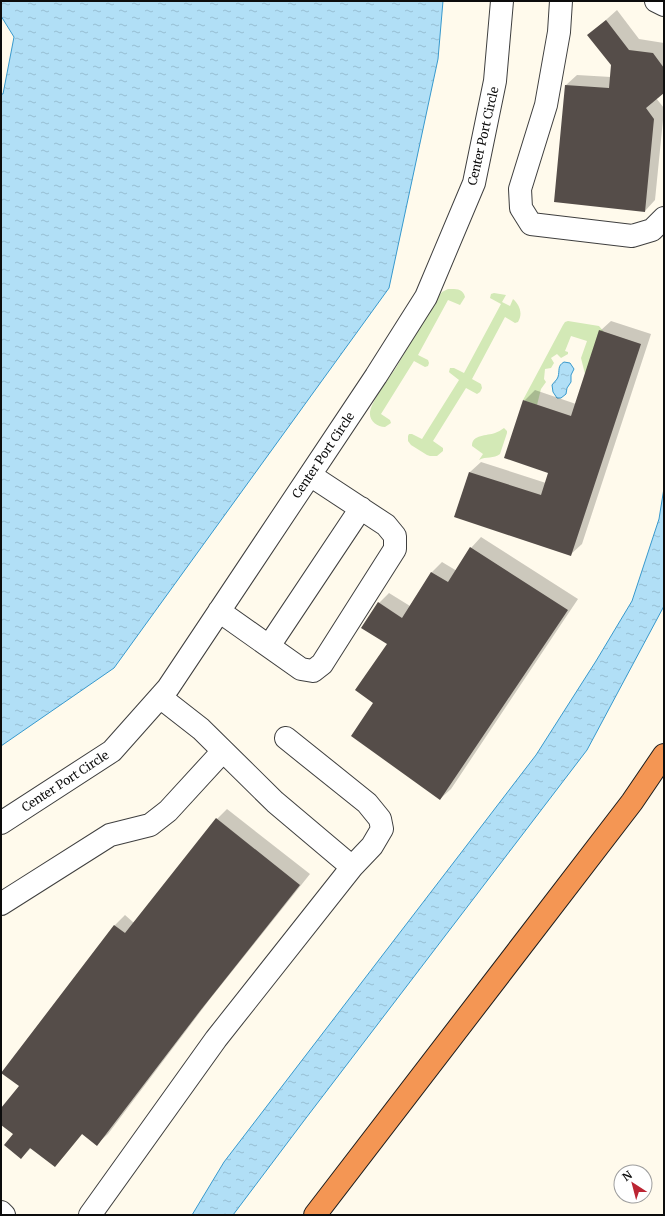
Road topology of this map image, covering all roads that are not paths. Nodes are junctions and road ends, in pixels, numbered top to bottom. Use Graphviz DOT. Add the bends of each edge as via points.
graph roads {
  1 [pos="502,1"];
  2 [pos="561,1"];
  3 [pos="656,1"];
  4 [pos="664,5"];
  5 [pos="664,218"];
  6 [pos="310,475"];
  7 [pos="361,508"];
  8 [pos="219,611"];
  9 [pos="269,646"];
  10 [pos="160,697"];
  11 [pos="286,738"];
  12 [pos="223,751"];
  13 [pos="664,755"];
  14 [pos="1,824"];
  15 [pos="352,867"];
  16 [pos="1,904"];
  17 [pos="1,1212"];
  18 [pos="4,1215"];
  19 [pos="90,1215"];
  20 [pos="315,1215"];
  1 -- 6 [label="street, Center Port Circle" via="495,81 474,183 426,297"];
  2 -- 5 [label="street" via="559,32 546,105 520,189 521,208 531,224 632,236 652,230"];
  3 -- 4 [label="street"];
  6 -- 7 [label="street"];
  6 -- 8 [label="street, Center Port Circle"];
  7 -- 9 [label="street"];
  7 -- 9 [label="street" via="386,525 395,536 395,549 322,664 313,671 301,670"];
  8 -- 9 [label="street"];
  8 -- 10 [label="street, Center Port Circle"];
  10 -- 12 [label="street" via="201,729"];
  10 -- 14 [label="street, Center Port Circle" via="112,751"];
  11 -- 15 [label="street" via="367,803 380,819 382,829 372,846"];
  12 -- 15 [label="street" via="275,802"];
  12 -- 16 [label="street" via="168,811 150,826 110,835"];
  13 -- 20 [label="highway" via="628,807"];
  15 -- 19 [label="street" via="216,1039"];
  17 -- 18 [label="street"];
}
